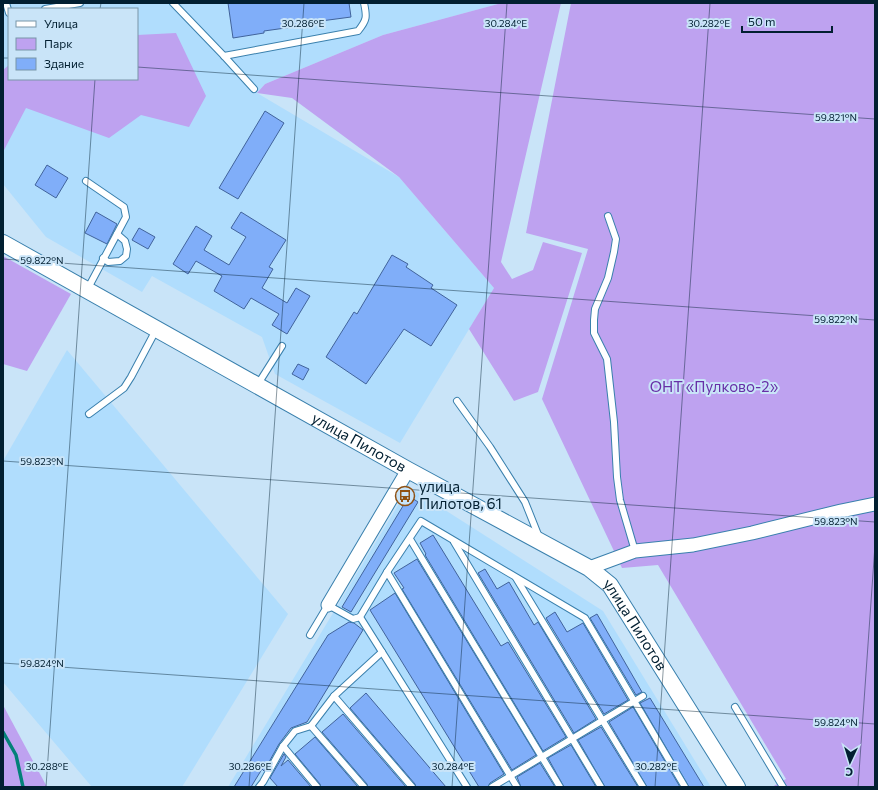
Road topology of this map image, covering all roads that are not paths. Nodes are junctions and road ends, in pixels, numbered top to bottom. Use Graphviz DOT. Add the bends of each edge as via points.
graph roads {
  1 [pos="80,3"];
  2 [pos="172,3"];
  3 [pos="364,3"];
  4 [pos="51,8"];
  5 [pos="224,56"];
  6 [pos="254,89"];
  7 [pos="86,181"];
  8 [pos="608,216"];
  9 [pos="117,234"];
  10 [pos="3,243"];
  11 [pos="103,258"];
  12 [pos="87,290"];
  13 [pos="157,329"];
  14 [pos="282,346"];
  15 [pos="257,385"];
  16 [pos="457,401"];
  17 [pos="89,414"];
  18 [pos="408,470"];
  19 [pos="875,504"];
  20 [pos="410,539"];
  21 [pos="453,540"];
  22 [pos="541,542"];
  23 [pos="635,551"];
  24 [pos="589,568"];
  25 [pos="387,572"];
  26 [pos="516,577"];
  27 [pos="328,605"];
  28 [pos="360,617"];
  29 [pos="310,635"];
  30 [pos="382,652"];
  31 [pos="334,696"];
  32 [pos="643,696"];
  33 [pos="633,701"];
  34 [pos="735,707"];
  35 [pos="603,720"];
  36 [pos="311,726"];
  37 [pos="572,738"];
  38 [pos="283,746"];
  39 [pos="542,757"];
  40 [pos="510,776"];
  41 [pos="263,785"];
  42 [pos="318,787"];
  43 [pos="364,787"];
  44 [pos="412,787"];
  45 [pos="467,787"];
  46 [pos="492,787"];
  47 [pos="517,787"];
  48 [pos="560,787"];
  49 [pos="601,787"];
  50 [pos="643,787"];
  51 [pos="685,787"];
  52 [pos="737,787"];
  53 [pos="783,787"];
  1 -- 4 [label="lane"];
  2 -- 5 [label="lane"];
  3 -- 5 [label="lane" via="366,22 358,31"];
  5 -- 6 [label="lane"];
  7 -- 9 [label="lane" via="124,207 126,217"];
  8 -- 23 [label="lane" via="616,238 608,278 595,309 594,333 607,359 620,500"];
  9 -- 11 [label="lane"];
  9 -- 11 [label="lane" via="125,241 126,256 120,261 108,262"];
  10 -- 12 [label="street, улица Пилотов"];
  11 -- 12 [label="lane"];
  12 -- 13 [label="street, улица Пилотов"];
  13 -- 15 [label="street, улица Пилотов"];
  13 -- 17 [label="lane" via="124,388"];
  14 -- 15 [label="lane"];
  15 -- 18 [label="street, улица Пилотов"];
  16 -- 22 [label="lane" via="525,502"];
  18 -- 22 [label="street, улица Пилотов"];
  18 -- 27 [label="street"];
  19 -- 23 [label="street" via="700,544"];
  20 -- 21 [label="lane" via="421,521"];
  20 -- 25 [label="lane"];
  20 -- 39 [label="lane"];
  21 -- 26 [label="lane"];
  21 -- 37 [label="lane"];
  22 -- 24 [label="street, улица Пилотов"];
  23 -- 24 [label="street"];
  24 -- 52 [label="street, улица Пилотов" via="610,586"];
  25 -- 28 [label="lane"];
  25 -- 40 [label="lane"];
  26 -- 33 [label="lane" via="585,618"];
  26 -- 35 [label="lane"];
  27 -- 28 [label="lane" via="353,619"];
  27 -- 29 [label="lane"];
  28 -- 30 [label="lane"];
  30 -- 31 [label="lane"];
  30 -- 45 [label="lane"];
  31 -- 36 [label="lane"];
  31 -- 44 [label="lane"];
  32 -- 33 [label="lane"];
  33 -- 35 [label="lane"];
  33 -- 51 [label="lane"];
  34 -- 53 [label="lane"];
  35 -- 37 [label="lane"];
  35 -- 50 [label="lane"];
  36 -- 38 [label="lane" via="295,731"];
  36 -- 43 [label="lane"];
  37 -- 39 [label="lane"];
  37 -- 49 [label="lane"];
  38 -- 41 [label="lane"];
  38 -- 42 [label="lane"];
  39 -- 40 [label="lane"];
  39 -- 48 [label="lane"];
  40 -- 46 [label="lane"];
  40 -- 47 [label="lane"];
}
